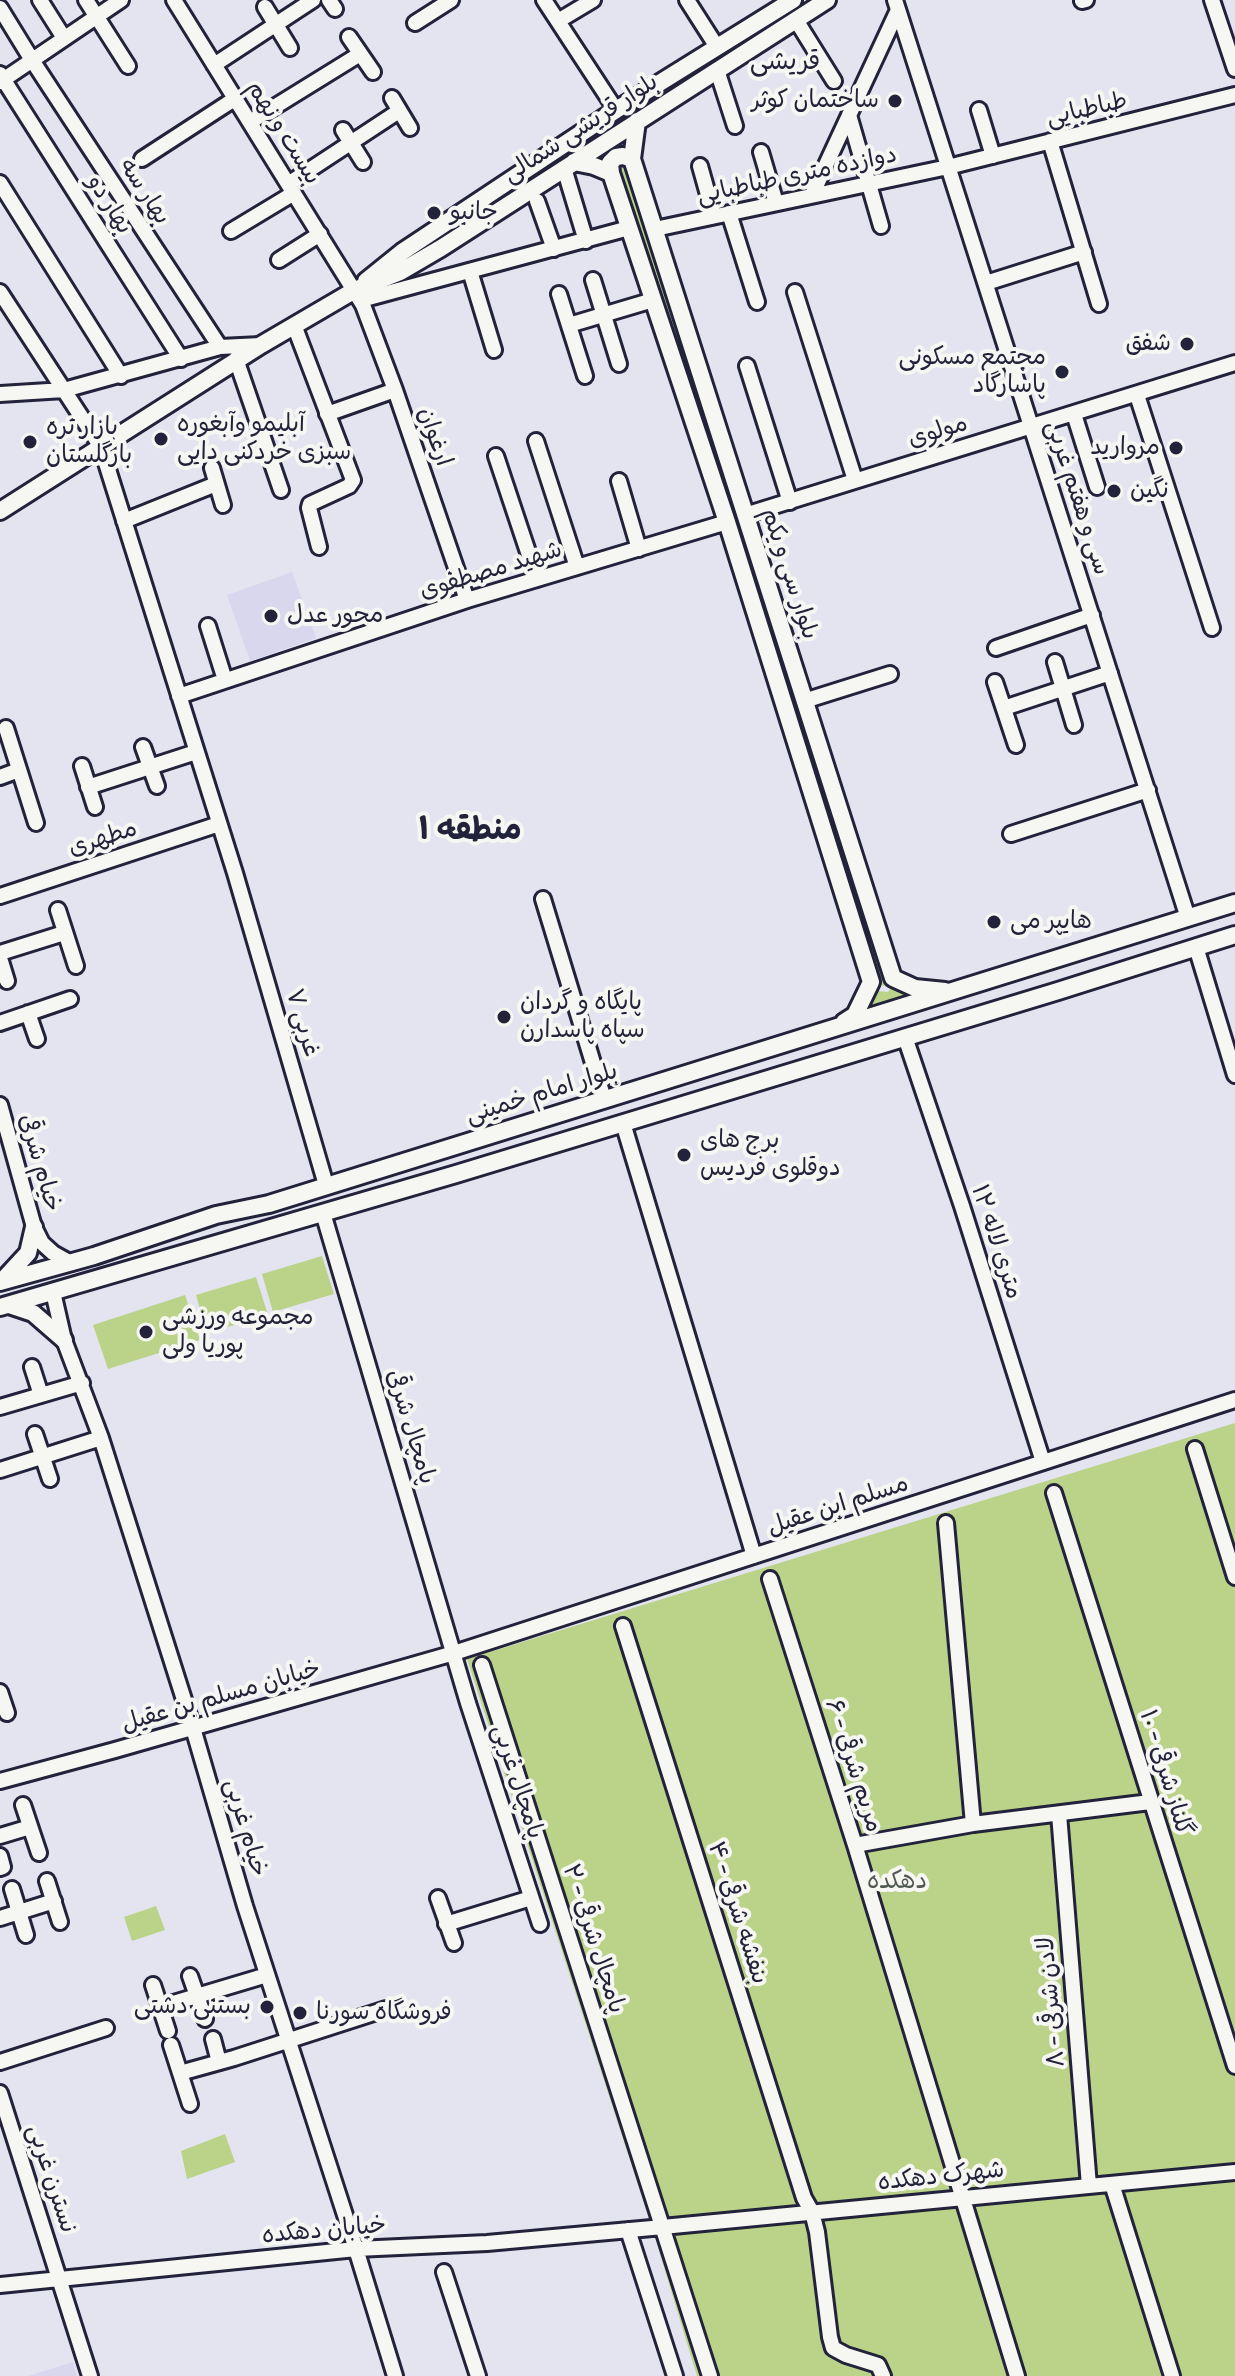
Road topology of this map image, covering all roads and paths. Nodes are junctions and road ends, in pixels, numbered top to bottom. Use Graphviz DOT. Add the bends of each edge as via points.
graph roads {
  1 [pos="40,0"];
  2 [pos="86,0"];
  3 [pos="121,0"];
  4 [pos="174,0"];
  5 [pos="313,0"];
  6 [pos="451,0"];
  7 [pos="544,0"];
  8 [pos="593,0"];
  9 [pos="687,0"];
  10 [pos="793,0"];
  11 [pos="827,0"];
  12 [pos="1212,0"];
  13 [pos="774,5"];
  14 [pos="897,5"];
  15 [pos="265,7"];
  16 [pos="0,8"];
  17 [pos="97,16"];
  18 [pos="796,20"];
  19 [pos="558,21"];
  20 [pos="415,23"];
  21 [pos="275,25"];
  22 [pos="349,37"];
  23 [pos="64,38"];
  24 [pos="717,47"];
  25 [pos="290,48"];
  26 [pos="360,54"];
  27 [pos="32,60"];
  28 [pos="214,65"];
  29 [pos="128,66"];
  30 [pos="1235,69"];
  31 [pos="717,70"];
  32 [pos="373,72"];
  33 [pos="1,78"];
  34 [pos="834,81"];
  35 [pos="1235,95"];
  36 [pos="236,98"];
  37 [pos="616,110"];
  38 [pos="979,110"];
  39 [pos="849,115"];
  40 [pos="637,121"];
  41 [pos="250,122"];
  42 [pos="735,126"];
  43 [pos="410,128"];
  44 [pos="347,136"];
  45 [pos="1050,141"];
  46 [pos="761,152"];
  47 [pos="993,156"];
  48 [pos="142,159"];
  49 [pos="632,159"];
  50 [pos="363,162"];
  51 [pos="569,165"];
  52 [pos="700,166"];
  53 [pos="948,167"];
  54 [pos="611,173"];
  55 [pos="0,183"];
  56 [pos="870,183"];
  57 [pos="291,188"];
  58 [pos="812,195"];
  59 [pos="537,201"];
  60 [pos="776,203"];
  61 [pos="722,215"];
  62 [pos="881,226"];
  63 [pos="629,228"];
  64 [pos="655,229"];
  65 [pos="231,231"];
  66 [pos="320,234"];
  67 [pos="586,241"];
  68 [pos="554,249"];
  69 [pos="1084,252"];
  70 [pos="279,260"];
  71 [pos="402,262"];
  72 [pos="470,271"];
  73 [pos="593,280"];
  74 [pos="986,283"];
  75 [pos="417,285"];
  76 [pos="0,292"];
  77 [pos="795,292"];
  78 [pos="559,294"];
  79 [pos="358,295"];
  80 [pos="653,300"];
  81 [pos="757,302"];
  82 [pos="1099,304"];
  83 [pos="604,315"];
  84 [pos="294,325"];
  85 [pos="569,325"];
  86 [pos="261,345"];
  87 [pos="220,347"];
  88 [pos="494,350"];
  89 [pos="181,359"];
  90 [pos="236,359"];
  91 [pos="1235,363"];
  92 [pos="619,364"];
  93 [pos="747,366"];
  94 [pos="121,376"];
  95 [pos="585,376"];
  96 [pos="64,390"];
  97 [pos="395,390"];
  98 [pos="0,394"];
  99 [pos="1137,395"];
  100 [pos="327,414"];
  101 [pos="1074,414"];
  102 [pos="1032,427"];
  103 [pos="536,441"];
  104 [pos="101,447"];
  105 [pos="496,456"];
  106 [pos="212,468"];
  107 [pos="855,480"];
  108 [pos="619,481"];
  109 [pos="216,484"];
  110 [pos="1097,487"];
  111 [pos="281,490"];
  112 [pos="790,502"];
  113 [pos="223,505"];
  114 [pos="4,511"];
  115 [pos="745,515"];
  116 [pos="124,521"];
  117 [pos="727,522"];
  118 [pos="319,547"];
  119 [pos="639,549"];
  120 [pos="577,567"];
  121 [pos="537,579"];
  122 [pos="467,600"];
  123 [pos="1092,615"];
  124 [pos="208,626"];
  125 [pos="1212,628"];
  126 [pos="996,648"];
  127 [pos="1055,662"];
  128 [pos="1110,673"];
  129 [pos="890,674"];
  130 [pos="225,680"];
  131 [pos="995,682"];
  132 [pos="1063,689"];
  133 [pos="179,696"];
  134 [pos="804,701"];
  135 [pos="1004,708"];
  136 [pos="1074,725"];
  137 [pos="6,728"];
  138 [pos="1016,745"];
  139 [pos="143,747"];
  140 [pos="196,752"];
  141 [pos="82,766"];
  142 [pos="150,767"];
  143 [pos="19,770"];
  144 [pos="0,777"];
  145 [pos="157,786"];
  146 [pos="88,787"];
  147 [pos="1148,790"];
  148 [pos="95,807"];
  149 [pos="36,823"];
  150 [pos="219,824"];
  151 [pos="1011,834"];
  152 [pos="0,896"];
  153 [pos="543,899"];
  154 [pos="1235,903"];
  155 [pos="58,910"];
  156 [pos="1188,918"];
  157 [pos="64,933"];
  158 [pos="1235,935"];
  159 [pos="1196,947"];
  160 [pos="0,956"];
  161 [pos="1049,962"];
  162 [pos="76,966"];
  163 [pos="1020,971"];
  164 [pos="893,978"];
  165 [pos="7,981"];
  166 [pos="871,982"];
  167 [pos="955,991"];
  168 [pos="1058,991"];
  169 [pos="70,999"];
  170 [pos="1026,1000"];
  171 [pos="28,1013"];
  172 [pos="0,1023"];
  173 [pos="837,1027"];
  174 [pos="905,1037"];
  175 [pos="37,1039"];
  176 [pos="1232,1055"];
  177 [pos="1235,1075"];
  178 [pos="604,1099"];
  179 [pos="0,1105"];
  180 [pos="623,1123"];
  181 [pos="326,1185"];
  182 [pos="323,1213"];
  183 [pos="216,1215"];
  184 [pos="34,1227"];
  185 [pos="222,1243"];
  186 [pos="71,1263"];
  187 [pos="0,1282"];
  188 [pos="53,1292"];
  189 [pos="4,1306"];
  190 [pos="64,1340"];
  191 [pos="32,1367"];
  192 [pos="82,1383"];
  193 [pos="41,1395"];
  194 [pos="1235,1400"];
  195 [pos="0,1407"];
  196 [pos="35,1434"];
  197 [pos="101,1438"];
  198 [pos="1195,1449"];
  199 [pos="43,1456"];
  200 [pos="1043,1462"];
  201 [pos="0,1470"];
  202 [pos="50,1479"];
  203 [pos="1054,1493"];
  204 [pos="946,1523"];
  205 [pos="754,1556"];
  206 [pos="1235,1577"];
  207 [pos="770,1579"];
  208 [pos="623,1626"];
  209 [pos="454,1653"];
  210 [pos="482,1665"];
  211 [pos="193,1728"];
  212 [pos="0,1781"];
  213 [pos="1150,1802"];
  214 [pos="23,1805"];
  215 [pos="1059,1814"];
  216 [pos="973,1824"];
  217 [pos="30,1827"];
  218 [pos="0,1836"];
  219 [pos="855,1845"];
  220 [pos="39,1853"];
  221 [pos="0,1856"];
  222 [pos="0,1868"];
  223 [pos="47,1881"];
  224 [pos="12,1889"];
  225 [pos="438,1898"];
  226 [pos="531,1898"];
  227 [pos="54,1901"];
  228 [pos="19,1912"];
  229 [pos="0,1918"];
  230 [pos="60,1922"];
  231 [pos="446,1924"];
  232 [pos="540,1924"];
  233 [pos="26,1935"];
  234 [pos="454,1943"];
  235 [pos="267,1975"];
  236 [pos="190,1976"];
  237 [pos="153,1985"];
  238 [pos="197,1996"];
  239 [pos="160,2007"];
  240 [pos="386,2009"];
  241 [pos="205,2019"];
  242 [pos="106,2028"];
  243 [pos="213,2039"];
  244 [pos="288,2040"];
  245 [pos="0,2062"];
  246 [pos="219,2062"];
  247 [pos="1235,2066"];
  248 [pos="180,2073"];
  249 [pos="0,2093"];
  250 [pos="190,2104"];
  251 [pos="1235,2172"];
  252 [pos="1112,2184"];
  253 [pos="1089,2186"];
  254 [pos="962,2197"];
  255 [pos="812,2212"];
  256 [pos="658,2227"];
  257 [pos="628,2230"];
  258 [pos="356,2249"];
  259 [pos="444,2272"];
  260 [pos="60,2278"];
  261 [pos="0,2285"];
  262 [pos="90,2376"];
  263 [pos="395,2376"];
  264 [pos="478,2376"];
  265 [pos="675,2376"];
  266 [pos="710,2376"];
  267 [pos="883,2376"];
  268 [pos="1017,2376"];
  269 [pos="1172,2376"];
  1 -- 23 [label="street"];
  2 -- 17 [label="street"];
  3 -- 17 [label="street"];
  4 -- 28 [label="street, بیست و نهم"];
  5 -- 21 [label="street"];
  6 -- 20 [label="street"];
  7 -- 19 [label="street"];
  8 -- 19 [label="street"];
  9 -- 24 [label="street"];
  10 -- 13 [label="main road, بلوار قریشی شمالی"];
  11 -- 18 [label="main road, بلوار قریشی شمالی"];
  12 -- 30 [label="street"];
  13 -- 24 [label="main road, بلوار قریشی شمالی"];
  14 -- 39 [label="street"];
  14 -- 53 [label="street, سی و هفتم غربی"];
  15 -- 21 [label="street"];
  16 -- 27 [label="street, بهار سه"];
  17 -- 23 [label="street"];
  17 -- 29 [label="street"];
  18 -- 31 [label="main road, بلوار قریشی شمالی"];
  18 -- 34 [label="street"];
  19 -- 37 [label="street"];
  21 -- 25 [label="street"];
  21 -- 28 [label="street"];
  22 -- 26 [label="street"];
  23 -- 27 [label="street"];
  24 -- 37 [label="main road, بلوار قریشی شمالی"];
  26 -- 32 [label="street"];
  26 -- 41 [label="street" via="307,78"];
  27 -- 33 [label="street"];
  27 -- 87 [label="street, بهار سه"];
  28 -- 36 [label="street, بیست و نهم"];
  31 -- 40 [label="main road, بلوار قریشی شمالی"];
  31 -- 42 [label="street"];
  33 -- 89 [label="street, بهار دو"];
  35 -- 45 [label="street, طباطبایی"];
  36 -- 41 [label="street, بیست و نهم"];
  36 -- 48 [label="street"];
  37 -- 71 [label="main road, بلوار قریشی شمالی"];
  38 -- 47 [label="street"];
  39 -- 56 [label="street"];
  39 -- 58 [label="street"];
  40 -- 49 [label="main road, بلوار سی و یکم"];
  40 -- 51 [label="main road, بلوار قریشی شمالی"];
  41 -- 57 [label="street, بیست و نهم"];
  43 -- 44 [label="street" via="396,105"];
  44 -- 50 [label="street"];
  44 -- 57 [label="street"];
  45 -- 47 [label="street, طباطبایی"];
  45 -- 69 [label="street"];
  46 -- 60 [label="street"];
  47 -- 53 [label="street, طباطبایی"];
  49 -- 54 [label="main road" via="616,157"];
  49 -- 64 [label="main road, بلوار سی و یکم"];
  51 -- 54 [label="main road"];
  51 -- 67 [label="street"];
  51 -- 71 [label="main road, بلوار قریشی شمالی"];
  52 -- 61 [label="street"];
  53 -- 56 [label="street, دوازده متری طباطبایی"];
  53 -- 74 [label="street, سی و هفتم غربی"];
  54 -- 63 [label="main road, بلوار سی و یکم"];
  55 -- 94 [label="street"];
  56 -- 58 [label="street, دوازده متری طباطبایی"];
  56 -- 62 [label="street"];
  57 -- 65 [label="street"];
  57 -- 66 [label="street, بیست و نهم"];
  58 -- 60 [label="street, دوازده متری طباطبایی"];
  59 -- 68 [label="street"];
  60 -- 61 [label="street, دوازده متری طباطبایی"];
  61 -- 64 [label="street, دوازده متری طباطبایی"];
  61 -- 81 [label="street"];
  63 -- 67 [label="street"];
  63 -- 80 [label="main road, بلوار سی و یکم"];
  64 -- 115 [label="main road, بلوار سی و یکم"];
  66 -- 70 [label="street"];
  66 -- 79 [label="street, بیست و نهم"];
  67 -- 68 [label="street"];
  68 -- 72 [label="street"];
  69 -- 74 [label="street"];
  69 -- 82 [label="street"];
  71 -- 75 [label="street"];
  71 -- 79 [label="main road, بلوار قریشی شمالی"];
  72 -- 75 [label="street"];
  72 -- 88 [label="street"];
  73 -- 83 [label="street"];
  74 -- 102 [label="street, سی و هفتم غربی"];
  75 -- 79 [label="street"];
  76 -- 96 [label="street"];
  77 -- 107 [label="street"];
  78 -- 85 [label="street"];
  79 -- 84 [label="main road, بلوار قریشی شمالی"];
  79 -- 97 [label="street, ارغوان"];
  80 -- 83 [label="street"];
  80 -- 117 [label="main road, بلوار سی و یکم"];
  83 -- 85 [label="street"];
  83 -- 92 [label="street"];
  84 -- 86 [label="main road, بلوار قریشی شمالی"];
  84 -- 100 [label="street"];
  85 -- 95 [label="street"];
  86 -- 87 [label="street"];
  86 -- 90 [label="main road, بلوار قریشی شمالی"];
  87 -- 89 [label="street"];
  89 -- 94 [label="street"];
  90 -- 104 [label="main road, بلوار قریشی شمالی"];
  90 -- 111 [label="street"];
  91 -- 99 [label="street, مولوی"];
  93 -- 112 [label="street"];
  94 -- 96 [label="street"];
  96 -- 98 [label="street"];
  96 -- 104 [label="street"];
  97 -- 100 [label="street"];
  97 -- 122 [label="street, ارغوان"];
  99 -- 101 [label="street, مولوی"];
  99 -- 125 [label="street"];
  100 -- 118 [label="street" via="352,483 310,504"];
  101 -- 102 [label="street, مولوی"];
  101 -- 110 [label="street"];
  102 -- 107 [label="street, مولوی"];
  102 -- 123 [label="street, سی و هفتم غربی"];
  103 -- 120 [label="street"];
  104 -- 114 [label="main road, بلوار قریشی شمالی"];
  104 -- 116 [label="street"];
  105 -- 121 [label="street"];
  106 -- 109 [label="street"];
  107 -- 112 [label="street, مولوی"];
  108 -- 119 [label="street"];
  109 -- 113 [label="street"];
  109 -- 116 [label="street"];
  112 -- 115 [label="street, مولوی"];
  115 -- 134 [label="main road, بلوار سی و یکم"];
  116 -- 133 [label="street"];
  117 -- 119 [label="street, شهید مصطفوی"];
  117 -- 166 [label="main road, بلوار سی و یکم"];
  119 -- 120 [label="street, شهید مصطفوی"];
  120 -- 121 [label="street, شهید مصطفوی"];
  121 -- 122 [label="street, شهید مصطفوی"];
  122 -- 130 [label="street, شهید مصطفوی"];
  123 -- 126 [label="street"];
  123 -- 128 [label="street, سی و هفتم غربی"];
  124 -- 130 [label="street"];
  127 -- 132 [label="street"];
  128 -- 132 [label="street"];
  128 -- 147 [label="street, سی و هفتم غربی"];
  129 -- 134 [label="street"];
  130 -- 133 [label="street, شهید مصطفوی"];
  131 -- 135 [label="street"];
  132 -- 135 [label="street"];
  132 -- 136 [label="street"];
  133 -- 140 [label="street"];
  134 -- 164 [label="main road, بلوار سی و یکم"];
  135 -- 138 [label="street"];
  137 -- 143 [label="street"];
  139 -- 142 [label="street"];
  140 -- 142 [label="street"];
  140 -- 150 [label="street"];
  141 -- 146 [label="street"];
  142 -- 145 [label="street"];
  142 -- 146 [label="street"];
  143 -- 144 [label="street"];
  143 -- 149 [label="street"];
  146 -- 148 [label="street"];
  147 -- 151 [label="street"];
  147 -- 156 [label="street, سی و هفتم غربی"];
  150 -- 152 [label="street, مطهری"];
  150 -- 181 [label="street, ۷ غربی"];
  153 -- 178 [label="street"];
  154 -- 156 [label="main road, بلوار امام خمینی"];
  155 -- 157 [label="street"];
  156 -- 161 [label="main road, بلوار امام خمینی"];
  157 -- 160 [label="street"];
  157 -- 162 [label="street"];
  158 -- 159 [label="main road"];
  159 -- 168 [label="main road"];
  159 -- 176 [label="street"];
  160 -- 165 [label="street"];
  161 -- 163 [label="main road, بلوار امام خمینی"];
  161 -- 168 [label="main road" via="1047,978"];
  163 -- 167 [label="main road, بلوار امام خمینی"];
  163 -- 170 [label="main road" via="1031,985"];
  164 -- 166 [label="main road" via="885,990"];
  164 -- 167 [label="main road" via="915,988"];
  166 -- 173 [label="main road" via="855,1015"];
  167 -- 173 [label="main road, بلوار امام خمینی"];
  168 -- 170 [label="main road"];
  169 -- 171 [label="street"];
  170 -- 174 [label="main road"];
  171 -- 172 [label="street"];
  171 -- 175 [label="street"];
  173 -- 178 [label="main road, بلوار امام خمینی"];
  174 -- 180 [label="main road"];
  174 -- 200 [label="street, ۱۲ متری لاله"];
  176 -- 177 [label="street"];
  178 -- 181 [label="main road, بلوار امام خمینی"];
  179 -- 184 [label="street, خیام شرقی"];
  180 -- 182 [label="main road"];
  180 -- 205 [label="street"];
  181 -- 183 [label="main road, بلوار امام خمینی"];
  182 -- 185 [label="main road"];
  182 -- 209 [label="street, پامچال شرقی"];
  183 -- 185 [label="main road" via="229,1229"];
  183 -- 186 [label="main road, بلوار امام خمینی"];
  184 -- 186 [label="street, خیام شرقی" via="42,1243"];
  184 -- 187 [label="main road" via="28,1253"];
  185 -- 188 [label="main road"];
  186 -- 187 [label="main road, بلوار امام خمینی"];
  188 -- 189 [label="main road"];
  188 -- 190 [label="street, خیام غربی"];
  189 -- 190 [label="main road" via="33,1313"];
  190 -- 192 [label="street, خیام غربی"];
  191 -- 193 [label="street"];
  192 -- 193 [label="street"];
  192 -- 197 [label="street, خیام غربی"];
  193 -- 195 [label="street"];
  194 -- 200 [label="street, مسلم ابن عقیل"];
  196 -- 199 [label="street"];
  197 -- 199 [label="street"];
  197 -- 211 [label="street, خیام غربی"];
  198 -- 206 [label="street"];
  199 -- 201 [label="street"];
  199 -- 202 [label="street"];
  200 -- 205 [label="street, مسلم ابن عقیل"];
  203 -- 213 [label="street, گلناز شرقی - ۱۰"];
  204 -- 216 [label="street"];
  205 -- 209 [label="street, مسلم ابن عقیل"];
  207 -- 219 [label="street, مریم شرقی - ۶"];
  208 -- 255 [label="street, بنفشه شرقی - ۴"];
  209 -- 211 [label="street, خیابان مسلم بن عقیل"];
  209 -- 226 [label="street, پامچال غربی"];
  210 -- 256 [label="street, پامچال شرقی - ۲"];
  211 -- 212 [label="street, خیابان مسلم بن عقیل"];
  211 -- 235 [label="street, خیام غربی"];
  213 -- 215 [label="street"];
  213 -- 247 [label="street, گلناز شرقی - ۱۰"];
  214 -- 217 [label="street"];
  215 -- 216 [label="street"];
  215 -- 253 [label="street, لادن شرقی - ۸"];
  216 -- 219 [label="street"];
  217 -- 218 [label="street"];
  217 -- 220 [label="street"];
  219 -- 254 [label="street, مریم شرقی - ۶"];
  221 -- 222 [label="street"];
  223 -- 227 [label="street"];
  224 -- 228 [label="street"];
  225 -- 231 [label="street"];
  226 -- 231 [label="street"];
  226 -- 232 [label="street, پامچال غربی"];
  227 -- 228 [label="street"];
  227 -- 230 [label="street"];
  228 -- 229 [label="street"];
  228 -- 233 [label="street"];
  231 -- 234 [label="street"];
  235 -- 238 [label="street"];
  235 -- 244 [label="street, خیام غربی"];
  236 -- 238 [label="street"];
  237 -- 239 [label="street"];
  238 -- 239 [label="street"];
  238 -- 241 [label="street"];
  239 -- 248 [label="street"];
  240 -- 244 [label="street"];
  242 -- 245 [label="street"];
  243 -- 246 [label="street"];
  244 -- 246 [label="street"];
  244 -- 258 [label="street, خیام غربی"];
  246 -- 248 [label="street"];
  248 -- 250 [label="street"];
  249 -- 260 [label="street, نسترن غربی"];
  251 -- 252 [label="street, شهرک دهکده"];
  252 -- 253 [label="street, شهرک دهکده"];
  252 -- 269 [label="street"];
  253 -- 254 [label="street, شهرک دهکده"];
  254 -- 255 [label="street, شهرک دهکده"];
  254 -- 268 [label="street, مریم شرقی - ۶"];
  255 -- 256 [label="street, شهرک دهکده"];
  255 -- 267 [label="street, بنفشه شرقی - ۴" via="833,2348 878,2365"];
  256 -- 257 [label="street, خیابان دهکده"];
  256 -- 266 [label="street, پامچال شرقی - ۲"];
  257 -- 258 [label="street, خیابان دهکده"];
  257 -- 265 [label="street"];
  258 -- 260 [label="street, خیابان دهکده"];
  258 -- 263 [label="street, خیام غربی"];
  259 -- 264 [label="street"];
  260 -- 261 [label="street, خیابان دهکده"];
  260 -- 262 [label="street, نسترن غربی"];
}
